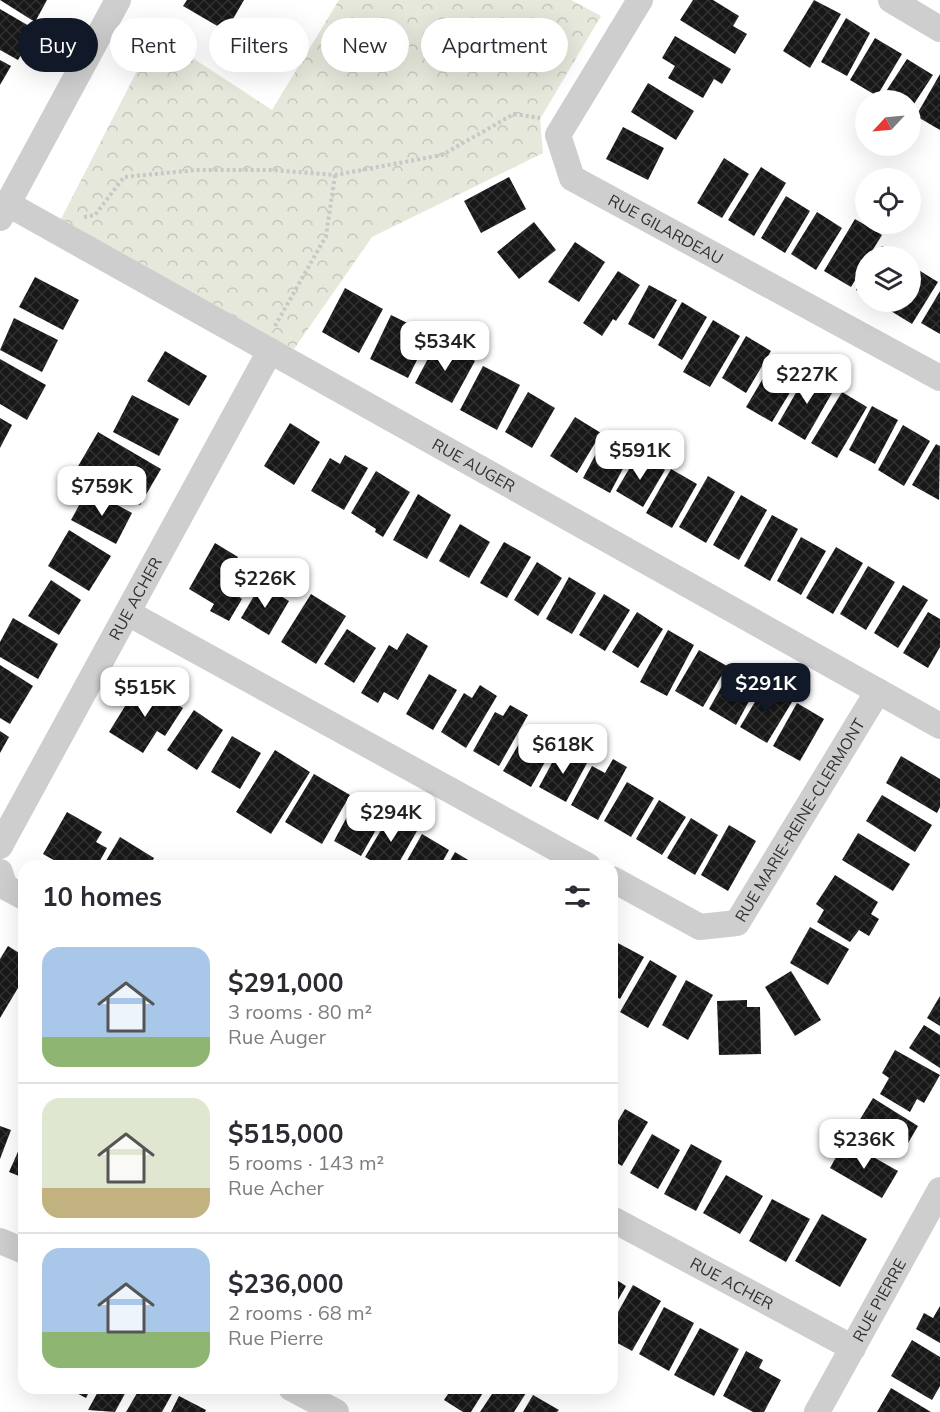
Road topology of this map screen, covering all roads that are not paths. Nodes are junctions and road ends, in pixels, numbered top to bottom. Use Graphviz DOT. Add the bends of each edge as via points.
graph roads {
  1 [pos="118,0"];
  2 [pos="640,0"];
  3 [pos="891,0"];
  4 [pos="940,29"];
  5 [pos="4,211"];
  6 [pos="267,349"];
  7 [pos="940,378"];
  8 [pos="128,613"];
  9 [pos="878,691"];
  10 [pos="940,726"];
  11 [pos="0,846"];
  12 [pos="577,860"];
  13 [pos="0,872"];
  14 [pos="618,882"];
  15 [pos="18,894"];
  16 [pos="940,1190"];
  17 [pos="618,1222"];
  18 [pos="0,1241"];
  19 [pos="18,1248"];
  20 [pos="853,1348"];
  21 [pos="302,1394"];
  22 [pos="336,1412"];
  23 [pos="817,1412"];
  1 -- 5 [label="street"];
  2 -- 7 [label="street, RUE GILARDEAU" via="558,135 572,178"];
  3 -- 4 [label="street"];
  5 -- 6 [label="street, RUE AUGER"];
  6 -- 8 [label="street, RUE ACHER"];
  6 -- 9 [label="street, RUE AUGER"];
  8 -- 11 [label="street, RUE ACHER"];
  8 -- 12 [label="street"];
  9 -- 10 [label="street, RUE AUGER"];
  9 -- 14 [label="street, RUE MARIE-REINE-CLERMONT" via="737,923 700,927"];
  13 -- 15 [label="street" via="5,887"];
  16 -- 20 [label="street, RUE PIERRE"];
  17 -- 20 [label="street, RUE ACHER"];
  18 -- 19 [label="street"];
  20 -- 23 [label="street, RUE PIERRE"];
  21 -- 22 [label="street"];
}
